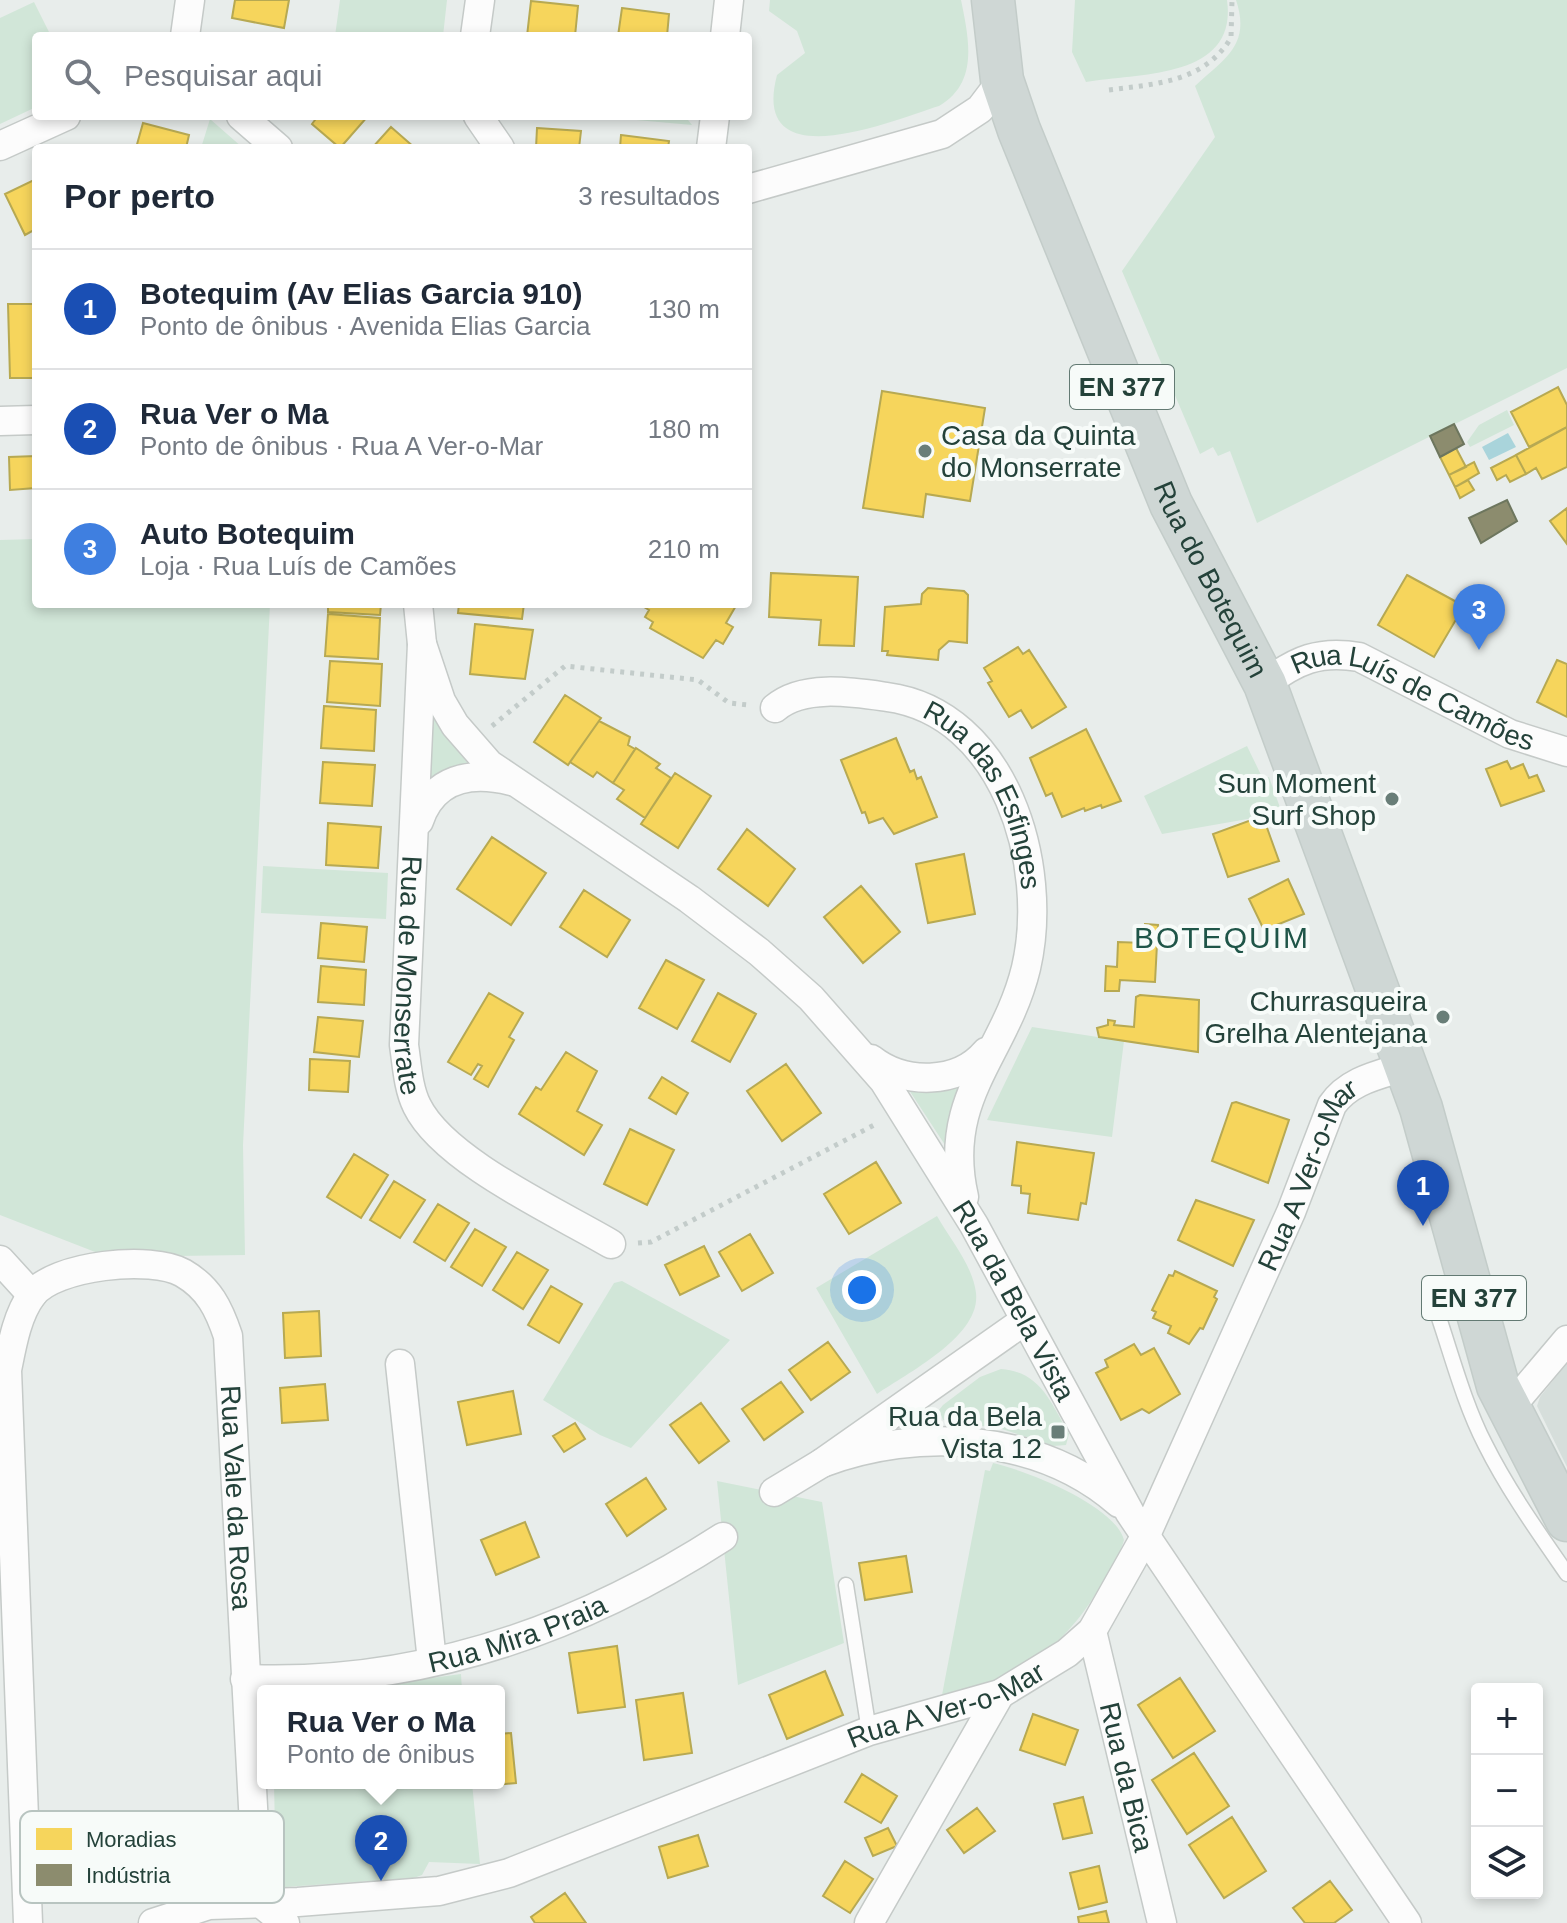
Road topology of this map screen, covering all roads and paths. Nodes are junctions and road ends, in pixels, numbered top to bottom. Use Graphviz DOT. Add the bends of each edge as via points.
graph roads {
  1 [pos="190,0"];
  2 [pos="480,0"];
  3 [pos="729,0"];
  4 [pos="993,0"];
  5 [pos="1232,0"];
  6 [pos="186,32"];
  7 [pos="476,32"];
  8 [pos="725,32"];
  9 [pos="1002,80"];
  10 [pos="1109,90"];
  11 [pos="57,120"];
  12 [pos="246,120"];
  13 [pos="481,120"];
  14 [pos="714,120"];
  15 [pos="273,144"];
  16 [pos="497,144"];
  17 [pos="712,144"];
  18 [pos="0,146"];
  19 [pos="752,188"];
  20 [pos="32,420"];
  21 [pos="0,421"];
  22 [pos="418,608"];
  23 [pos="422,644"];
  24 [pos="1265,684"];
  25 [pos="775,708"];
  26 [pos="470,744"];
  27 [pos="1567,752"];
  28 [pos="511,781"];
  29 [pos="415,832"];
  30 [pos="997,1040"];
  31 [pos="856,1047"];
  32 [pos="1407,1066"];
  33 [pos="904,1109"];
  34 [pos="974,1225"];
  35 [pos="611,1244"];
  36 [pos="0,1260"];
  37 [pos="1468,1276"];
  38 [pos="32,1295"];
  39 [pos="1024,1321"];
  40 [pos="1567,1340"];
  41 [pos="400,1364"];
  42 [pos="1507,1411"];
  43 [pos="822,1463"];
  44 [pos="774,1492"];
  45 [pos="1130,1513"];
  46 [pos="1567,1520"];
  47 [pos="723,1537"];
  48 [pos="1145,1537"];
  49 [pos="1567,1574"];
  50 [pos="846,1585"];
  51 [pos="1092,1631"];
  52 [pos="432,1661"];
  53 [pos="245,1679"];
  54 [pos="1000,1694"];
  55 [pos="869,1731"];
  56 [pos="24,1811"];
  57 [pos="253,1811"];
  58 [pos="284,1902"];
  59 [pos="27,1903"];
  60 [pos="234,1903"];
  61 [pos="260,1903"];
  62 [pos="28,1923"];
  63 [pos="153,1923"];
  64 [pos="285,1923"];
  65 [pos="869,1923"];
  66 [pos="1162,1923"];
  67 [pos="1407,1923"];
  1 -- 6 [label="street"];
  2 -- 7 [label="street"];
  3 -- 8 [label="street"];
  4 -- 9 [label="main road, Rua do Botequim / EN 377"];
  5 -- 10 [label="path" via="1231,38 1209,65 1161,84"];
  9 -- 19 [label="street" via="980,109 942,134"];
  9 -- 24 [label="main road, Rua do Botequim / EN 377" via="1153,462 1204,572"];
  11 -- 18 [label="street"];
  12 -- 15 [label="street"];
  13 -- 16 [label="street"];
  14 -- 17 [label="street"];
  20 -- 21 [label="street"];
  22 -- 23 [label="street, Rua de Monserrate"];
  23 -- 26 [label="street, Rua da Bela Vista" via="441,701"];
  23 -- 29 [label="street, Rua de Monserrate"];
  24 -- 27 [label="street, Rua Luís de Camões" via="1312,655 1359,657 1510,734"];
  24 -- 32 [label="main road, Rua do Botequim / EN 377"];
  25 -- 26 [label="path" via="729,703 698,680 565,666"];
  25 -- 30 [label="street, Rua das Esfinges" via="786,699 819,692 904,699 951,720 986,757 1017,818 1030,902 1026,967"];
  26 -- 28 [label="street, Rua da Bela Vista"];
  28 -- 29 [label="street" via="490,775 450,782 434,793"];
  28 -- 31 [label="street, Rua da Bela Vista" via="759,952"];
  29 -- 35 [label="street, Rua de Monserrate" via="404,1045 416,1105 457,1153"];
  30 -- 31 [label="street, Rua das Esfinges" via="967,1068 936,1077 898,1074"];
  30 -- 34 [label="street, Rua das Esfinges" via="962,1118 960,1181"];
  31 -- 33 [label="street, Rua da Bela Vista"];
  32 -- 37 [label="main road, EN 377"];
  32 -- 48 [label="street, Rua A Ver-o-Mar" via="1354,1084 1332,1105 1291,1212"];
  33 -- 34 [label="street, Rua da Bela Vista"];
  33 -- 35 [label="path" via="651,1242"];
  34 -- 39 [label="street, Rua da Bela Vista"];
  36 -- 38 [label="street"];
  37 -- 42 [label="main road, EN 377"];
  37 -- 49 [label="lane" via="1449,1285 1441,1296 1439,1318 1484,1443"];
  38 -- 53 [label="street, Rua Vale da Rosa" via="64,1274 147,1265 180,1270 202,1286 220,1311 228,1336"];
  38 -- 56 [label="street" via="14,1335 7,1370"];
  39 -- 43 [label="street"];
  39 -- 45 [label="street, Rua da Bela Vista"];
  40 -- 42 [label="street"];
  41 -- 52 [label="street"];
  42 -- 46 [label="main road, EN 377"];
  43 -- 44 [label="street"];
  43 -- 45 [label="street" via="897,1442 989,1445 1075,1472"];
  45 -- 48 [label="street, Rua da Bela Vista"];
  47 -- 52 [label="street, Rua Mira Praia" via="652,1580 561,1624"];
  48 -- 51 [label="street, Rua A Ver-o-Mar"];
  48 -- 67 [label="street, Rua da Bela Vista"];
  50 -- 55 [label="lane"];
  51 -- 54 [label="street, Rua A Ver-o-Mar" via="1067,1653"];
  51 -- 66 [label="street, Rua da Bica"];
  52 -- 53 [label="street, Rua Mira Praia" via="338,1676"];
  53 -- 57 [label="street, Rua Vale da Rosa"];
  54 -- 55 [label="street, Rua A Ver-o-Mar"];
  54 -- 65 [label="street"];
  55 -- 58 [label="street, Rua A Ver-o-Mar" via="509,1873 439,1891"];
  59 -- 62 [label="street"];
  60 -- 63 [label="street, Rua A Ver-o-Mar"];
  61 -- 64 [label="street"];
}
